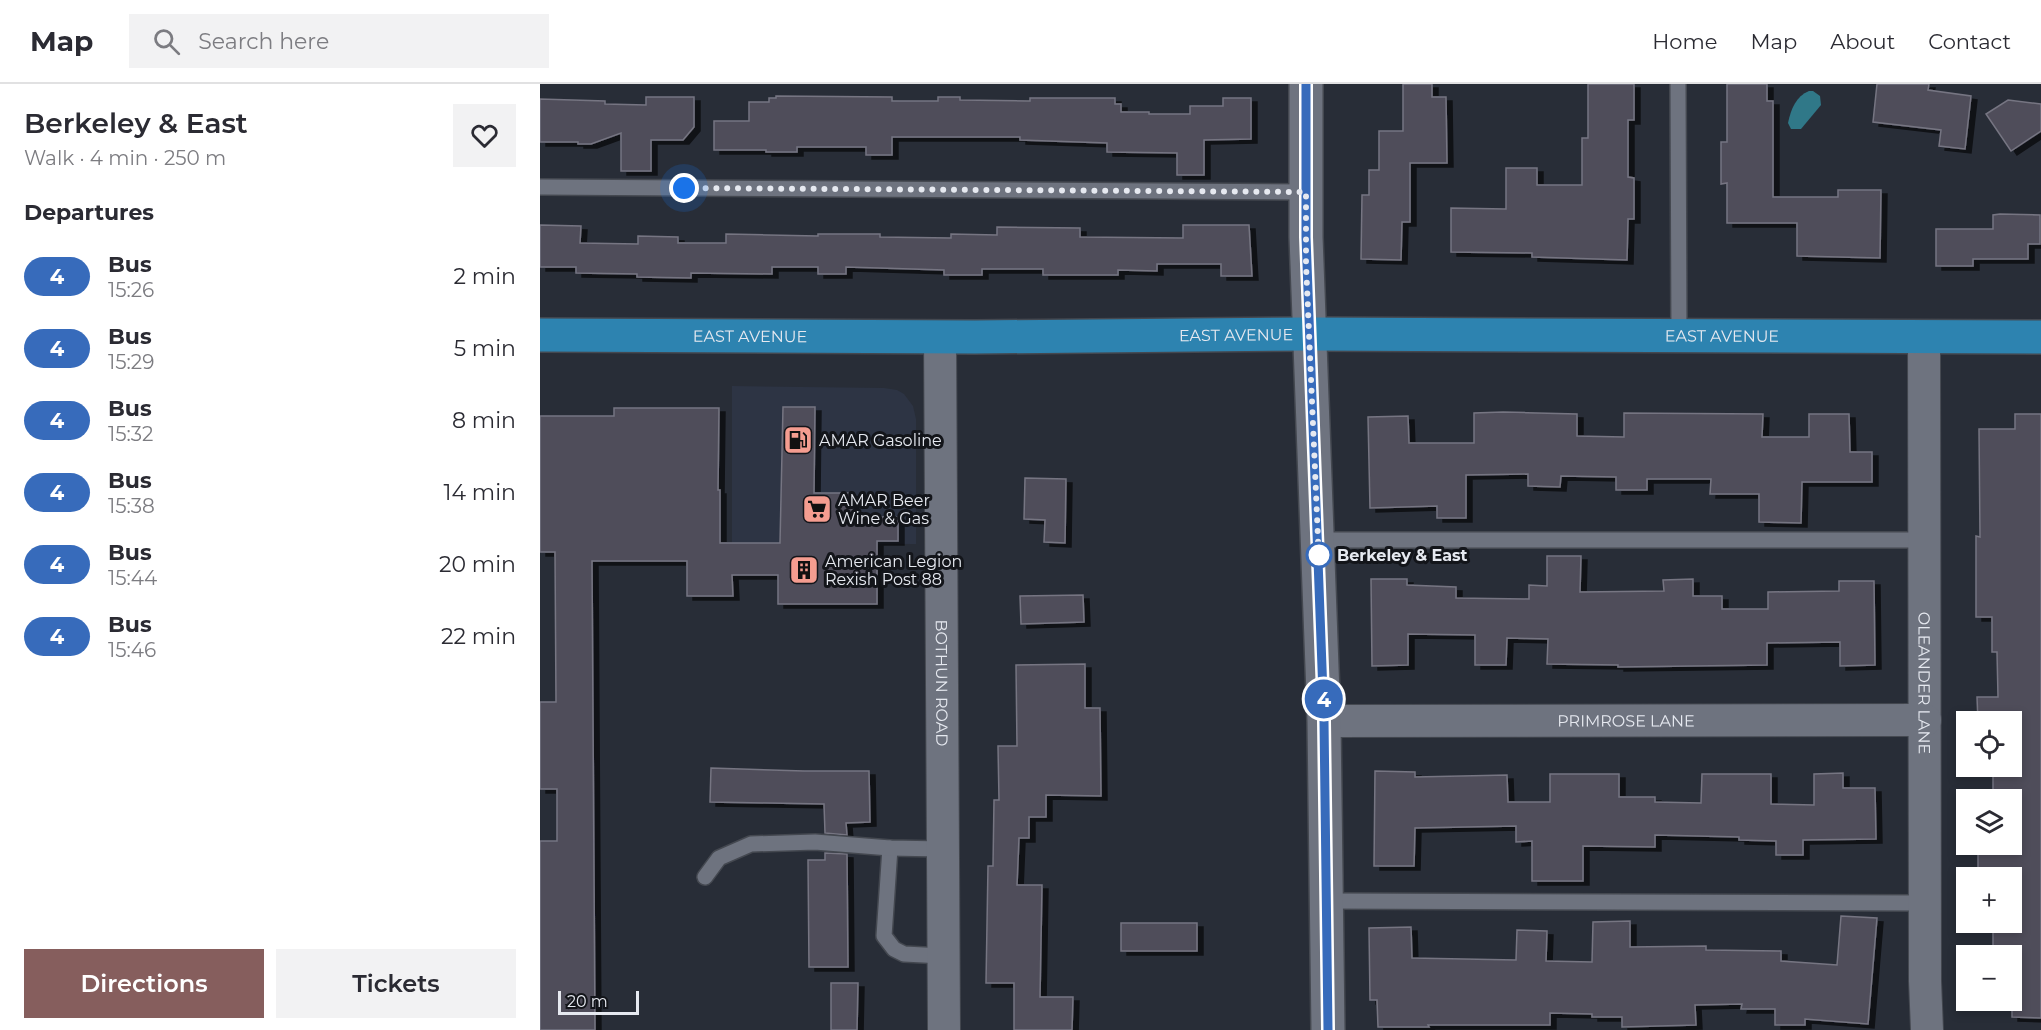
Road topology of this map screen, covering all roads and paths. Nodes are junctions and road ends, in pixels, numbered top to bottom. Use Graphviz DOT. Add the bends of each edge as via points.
graph roads {
  1 [pos="1306,84"];
  2 [pos="1678,84"];
  3 [pos="540,188"];
  4 [pos="1306,192"];
  5 [pos="1310,334"];
  6 [pos="540,335"];
  7 [pos="1679,335"];
  8 [pos="940,337"];
  9 [pos="1924,337"];
  10 [pos="2041,338"];
  11 [pos="1319,540"];
  12 [pos="1924,540"];
  13 [pos="1925,720"];
  14 [pos="1324,721"];
  15 [pos="890,848"];
  16 [pos="942,849"];
  17 [pos="705,877"];
  18 [pos="1326,901"];
  19 [pos="1925,903"];
  20 [pos="943,956"];
  21 [pos="944,1030"];
  22 [pos="1328,1030"];
  23 [pos="1927,1030"];
  1 -- 4 [label="street"];
  2 -- 7 [label="lane"];
  3 -- 4 [label="lane"];
  4 -- 5 [label="street"];
  5 -- 7 [label="main road, EAST AVENUE"];
  5 -- 8 [label="main road, EAST AVENUE"];
  5 -- 11 [label="street"];
  6 -- 8 [label="main road, EAST AVENUE"];
  7 -- 9 [label="main road, EAST AVENUE"];
  8 -- 16 [label="street, BOTHUN ROAD"];
  9 -- 10 [label="main road, EAST AVENUE"];
  9 -- 12 [label="street, OLEANDER LANE"];
  11 -- 12 [label="lane"];
  11 -- 14 [label="street"];
  12 -- 13 [label="street, OLEANDER LANE"];
  13 -- 14 [label="street, PRIMROSE LANE"];
  13 -- 19 [label="street, OLEANDER LANE"];
  14 -- 18 [label="street"];
  15 -- 16 [label="lane"];
  15 -- 17 [label="lane" via="814,842 751,844 719,858"];
  15 -- 20 [label="lane" via="884,936 894,950 904,954"];
  16 -- 20 [label="street, BOTHUN ROAD"];
  18 -- 19 [label="lane"];
  18 -- 22 [label="street"];
  19 -- 23 [label="street, OLEANDER LANE"];
  20 -- 21 [label="street, BOTHUN ROAD"];
}
